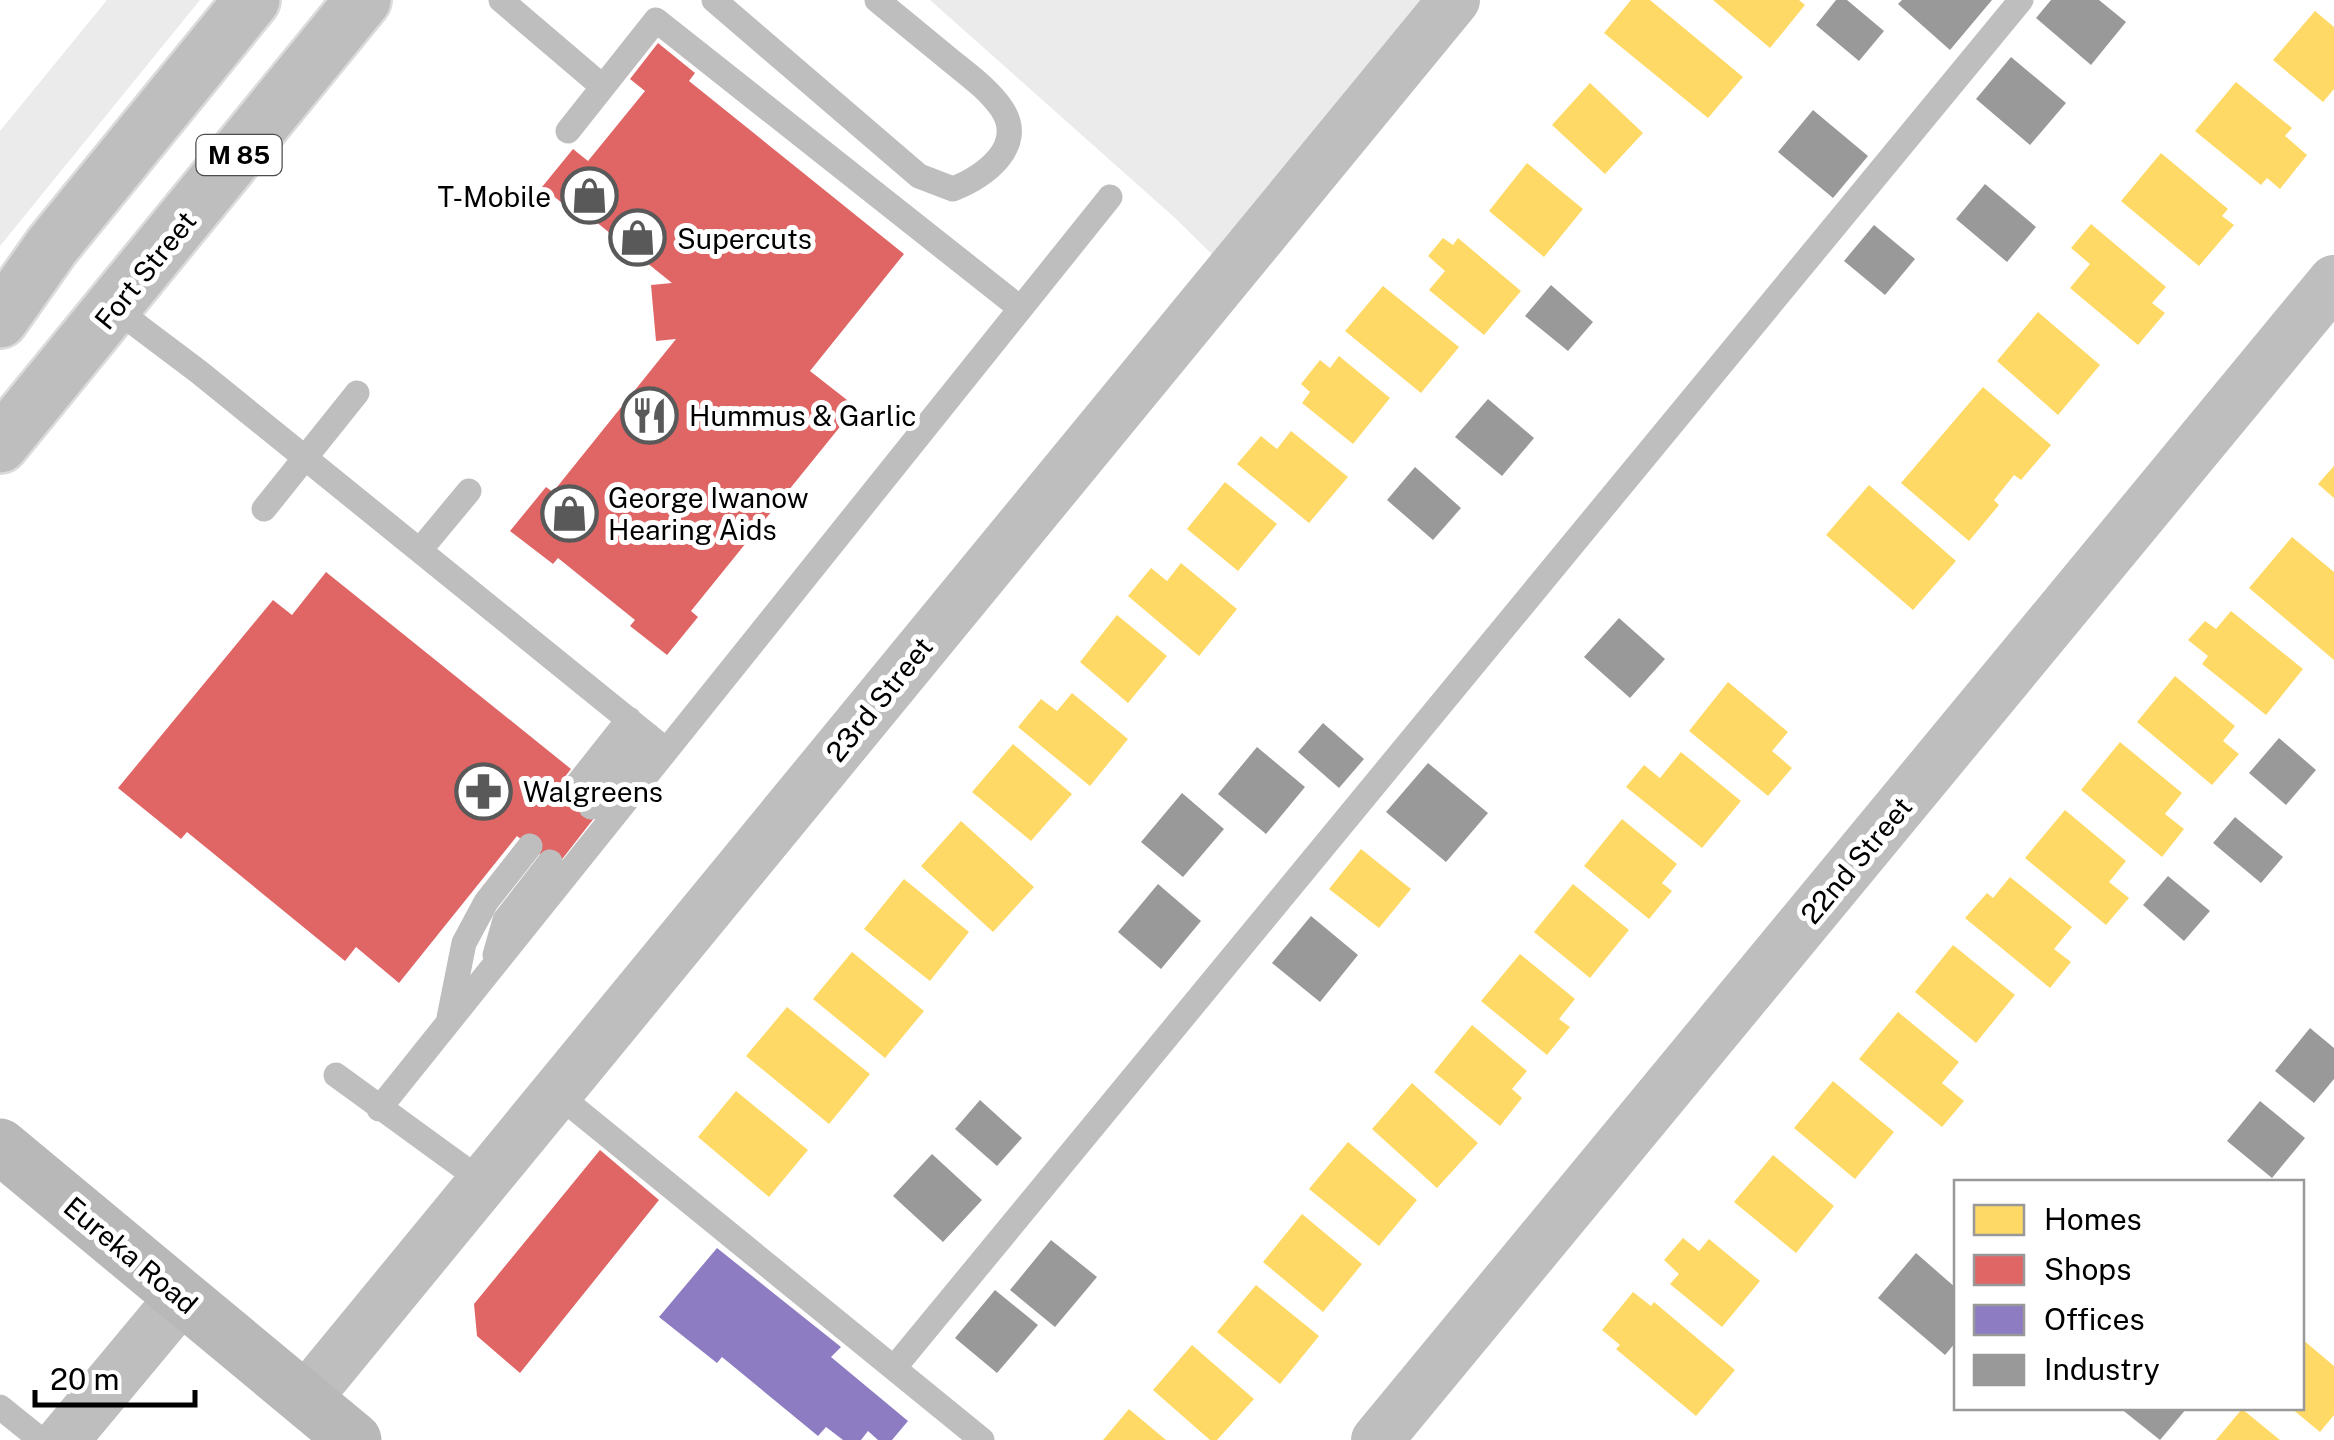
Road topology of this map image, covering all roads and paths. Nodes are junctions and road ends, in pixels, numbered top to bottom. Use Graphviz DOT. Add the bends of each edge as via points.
graph roads {
  1 [pos="252,0"];
  2 [pos="363,0"];
  3 [pos="501,0"];
  4 [pos="714,0"];
  5 [pos="877,0"];
  6 [pos="1454,0"];
  7 [pos="2021,0"];
  8 [pos="603,87"];
  9 [pos="568,130"];
  10 [pos="1110,197"];
  11 [pos="2334,281"];
  12 [pos="114,308"];
  13 [pos="1020,308"];
  14 [pos="0,320"];
  15 [pos="357,393"];
  16 [pos="0,445"];
  17 [pos="306,457"];
  18 [pos="469,491"];
  19 [pos="264,510"];
  20 [pos="420,550"];
  21 [pos="647,735"];
  22 [pos="582,799"];
  23 [pos="491,970"];
  24 [pos="448,1023"];
  25 [pos="336,1075"];
  26 [pos="556,1093"];
  27 [pos="379,1109"];
  28 [pos="0,1146"];
  29 [pos="482,1182"];
  30 [pos="182,1297"];
  31 [pos="894,1368"];
  32 [pos="0,1407"];
  33 [pos="334,1427"];
  34 [pos="41,1440"];
  35 [pos="63,1440"];
  36 [pos="982,1440"];
  37 [pos="1377,1440"];
  1 -- 14 [label="main road"];
  2 -- 12 [label="main road, Fort Street / M 85"];
  3 -- 8 [label="lane"];
  4 -- 5 [label="lane" via="920,176 952,190 978,180 1008,142 1004,112"];
  6 -- 26 [label="street, 23rd Street"];
  7 -- 31 [label="lane"];
  8 -- 9 [label="lane"];
  8 -- 13 [label="lane" via="656,20"];
  10 -- 13 [label="lane"];
  11 -- 37 [label="street, 22nd Street"];
  12 -- 16 [label="main road, Fort Street / M 85"];
  12 -- 17 [label="lane"];
  13 -- 21 [label="lane"];
  15 -- 17 [label="lane"];
  17 -- 19 [label="lane"];
  17 -- 20 [label="lane"];
  18 -- 20 [label="lane"];
  20 -- 21 [label="lane"];
  21 -- 22 [label="lane"];
  21 -- 23 [label="lane"];
  23 -- 24 [label="lane"];
  23 -- 24 [label="lane" via="505,920 540,854 486,902 464,944"];
  24 -- 27 [label="lane"];
  25 -- 27 [label="lane"];
  26 -- 29 [label="street, 23rd Street"];
  26 -- 31 [label="lane"];
  27 -- 29 [label="lane"];
  28 -- 30 [label="main road, Eureka Road"];
  29 -- 33 [label="street, 23rd Street"];
  30 -- 33 [label="main road, Eureka Road"];
  30 -- 35 [label="street"];
  31 -- 36 [label="lane"];
  32 -- 34 [label="lane"];
}
